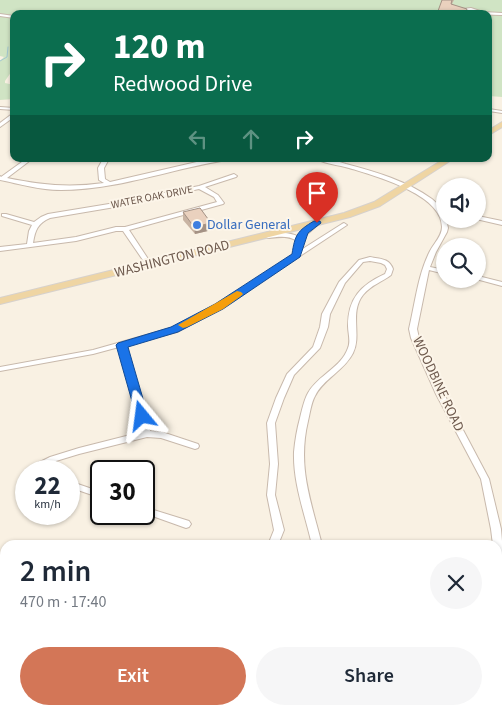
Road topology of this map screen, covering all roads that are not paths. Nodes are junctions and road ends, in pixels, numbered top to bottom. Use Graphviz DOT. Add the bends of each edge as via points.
graph roads {
  1 [pos="456,10"];
  2 [pos="476,10"];
  3 [pos="24,162"];
  4 [pos="104,162"];
  5 [pos="207,162"];
  6 [pos="340,162"];
  7 [pos="444,162"];
  8 [pos="234,176"];
  9 [pos="2,178"];
  10 [pos="108,183"];
  11 [pos="406,186"];
  12 [pos="200,188"];
  13 [pos="436,206"];
  14 [pos="4,215"];
  15 [pos="486,220"];
  16 [pos="317,223"];
  17 [pos="502,223"];
  18 [pos="35,224"];
  19 [pos="344,225"];
  20 [pos="445,228"];
  21 [pos="125,229"];
  22 [pos="262,237"];
  23 [pos="299,240"];
  24 [pos="30,245"];
  25 [pos="0,249"];
  26 [pos="297,255"];
  27 [pos="149,265"];
  28 [pos="428,268"];
  29 [pos="436,270"];
  30 [pos="486,280"];
  31 [pos="502,284"];
  32 [pos="0,300"];
  33 [pos="122,345"];
  34 [pos="0,370"];
  35 [pos="147,434"];
  36 [pos="195,446"];
  37 [pos="51,460"];
  38 [pos="155,514"];
  39 [pos="186,524"];
  40 [pos="275,540"];
  41 [pos="316,540"];
  42 [pos="497,540"];
  1 -- 2 [label="street"];
  3 -- 9 [label="street"];
  4 -- 10 [label="street" via="100,168 102,180"];
  5 -- 10 [label="street"];
  6 -- 11 [label="street, WOODBINE ROAD"];
  7 -- 11 [label="main road, WASHINGTON ROAD"];
  8 -- 12 [label="street"];
  9 -- 10 [label="street" via="54,188"];
  11 -- 13 [label="street, WOODBINE ROAD"];
  11 -- 16 [label="main road, WASHINGTON ROAD" via="377,204"];
  12 -- 18 [label="street, WATER OAK DRIVE" via="48,216"];
  12 -- 21 [label="street, WATER OAK DRIVE" via="216,196 221,203"];
  14 -- 18 [label="street"];
  15 -- 17 [label="street"];
  16 -- 22 [label="main road, WASHINGTON ROAD"];
  16 -- 23 [label="street" via="304,231"];
  18 -- 24 [label="street"];
  19 -- 26 [label="street"];
  20 -- 28 [label="street, WOODBINE ROAD"];
  21 -- 24 [label="street"];
  21 -- 27 [label="street"];
  22 -- 23 [label="street" via="288,235"];
  22 -- 27 [label="main road, WASHINGTON ROAD"];
  23 -- 26 [label="street"];
  24 -- 25 [label="street"];
  26 -- 33 [label="street" via="219,307 174,330"];
  27 -- 32 [label="main road, WASHINGTON ROAD"];
  28 -- 29 [label="street"];
  28 -- 42 [label="street, WOODBINE ROAD" via="413,329 440,394 484,479"];
  30 -- 31 [label="street"];
  33 -- 34 [label="street"];
  33 -- 35 [label="street"];
  35 -- 36 [label="street"];
  35 -- 37 [label="street"];
  38 -- 39 [label="street"];
  40 -- 41 [label="street" via="279,530 271,495 274,464 271,423 280,398 291,374 316,348 326,314 342,282 361,261 383,261 390,269 388,274 358,296 353,310 353,346 347,361 311,395 300,432 299,472"];
}
